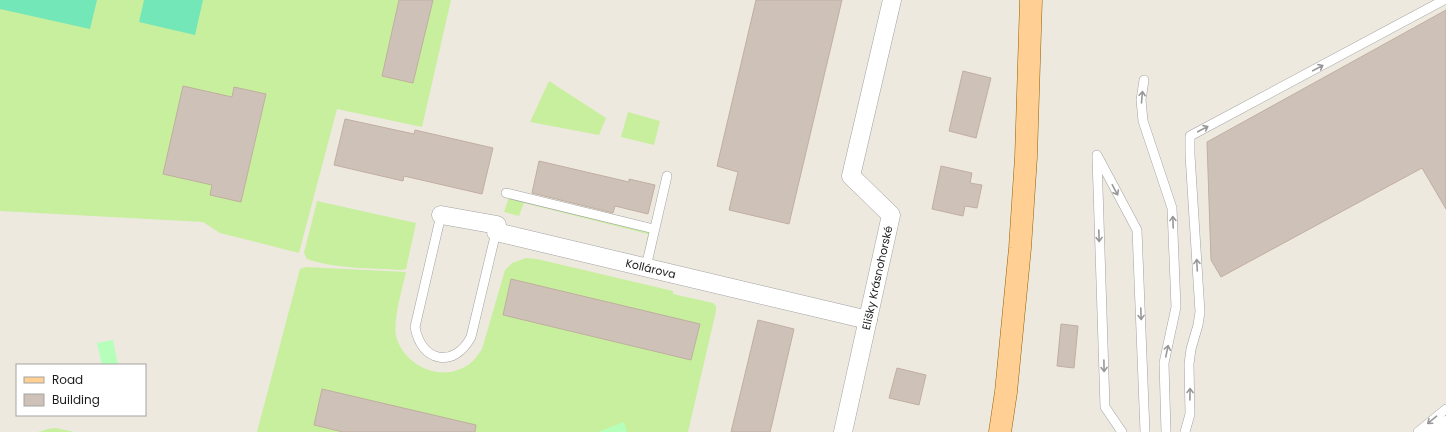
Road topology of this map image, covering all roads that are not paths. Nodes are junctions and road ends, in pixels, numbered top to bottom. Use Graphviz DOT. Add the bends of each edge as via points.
graph roads {
  1 [pos="892,0"];
  2 [pos="1031,0"];
  3 [pos="1444,0"];
  4 [pos="1144,80"];
  5 [pos="666,176"];
  6 [pos="506,193"];
  7 [pos="441,215"];
  8 [pos="654,229"];
  9 [pos="496,232"];
  10 [pos="646,267"];
  11 [pos="868,320"];
  12 [pos="1006,392"];
  13 [pos="1446,409"];
  14 [pos="1446,425"];
  15 [pos="843,432"];
  16 [pos="1000,432"];
  17 [pos="1010,432"];
  18 [pos="1122,432"];
  19 [pos="1145,432"];
  20 [pos="1166,432"];
  21 [pos="1185,432"];
  22 [pos="1418,432"];
  23 [pos="1433,432"];
  1 -- 11 [label="street, Elišky Krásnohorské" via="851,176 891,215"];
  2 -- 12 [label="main road" via="1026,157"];
  21 -- 3 [label="lane, one-way" via="1190,414 1189,364 1200,312 1190,136"];
  20 -- 4 [label="lane, one-way" via="1164,363 1176,307 1172,208 1143,121 1141,100"];
  5 -- 8 [label="lane"];
  6 -- 8 [label="lane"];
  7 -- 9 [label="street, Kollárova" via="497,225"];
  7 -- 9 [label="lane" via="415,327 422,346 436,357 457,354 471,337"];
  8 -- 10 [label="lane"];
  9 -- 10 [label="street, Kollárova"];
  10 -- 11 [label="street, Kollárova"];
  11 -- 15 [label="street, Elišky Krásnohorské"];
  12 -- 16 [label="main road"];
  12 -- 17 [label="street"];
  13 -- 22 [label="lane, one-way"];
  14 -- 23 [label="street"];
  18 -- 19 [label="lane" via="1105,407 1097,155 1137,230"];
}
